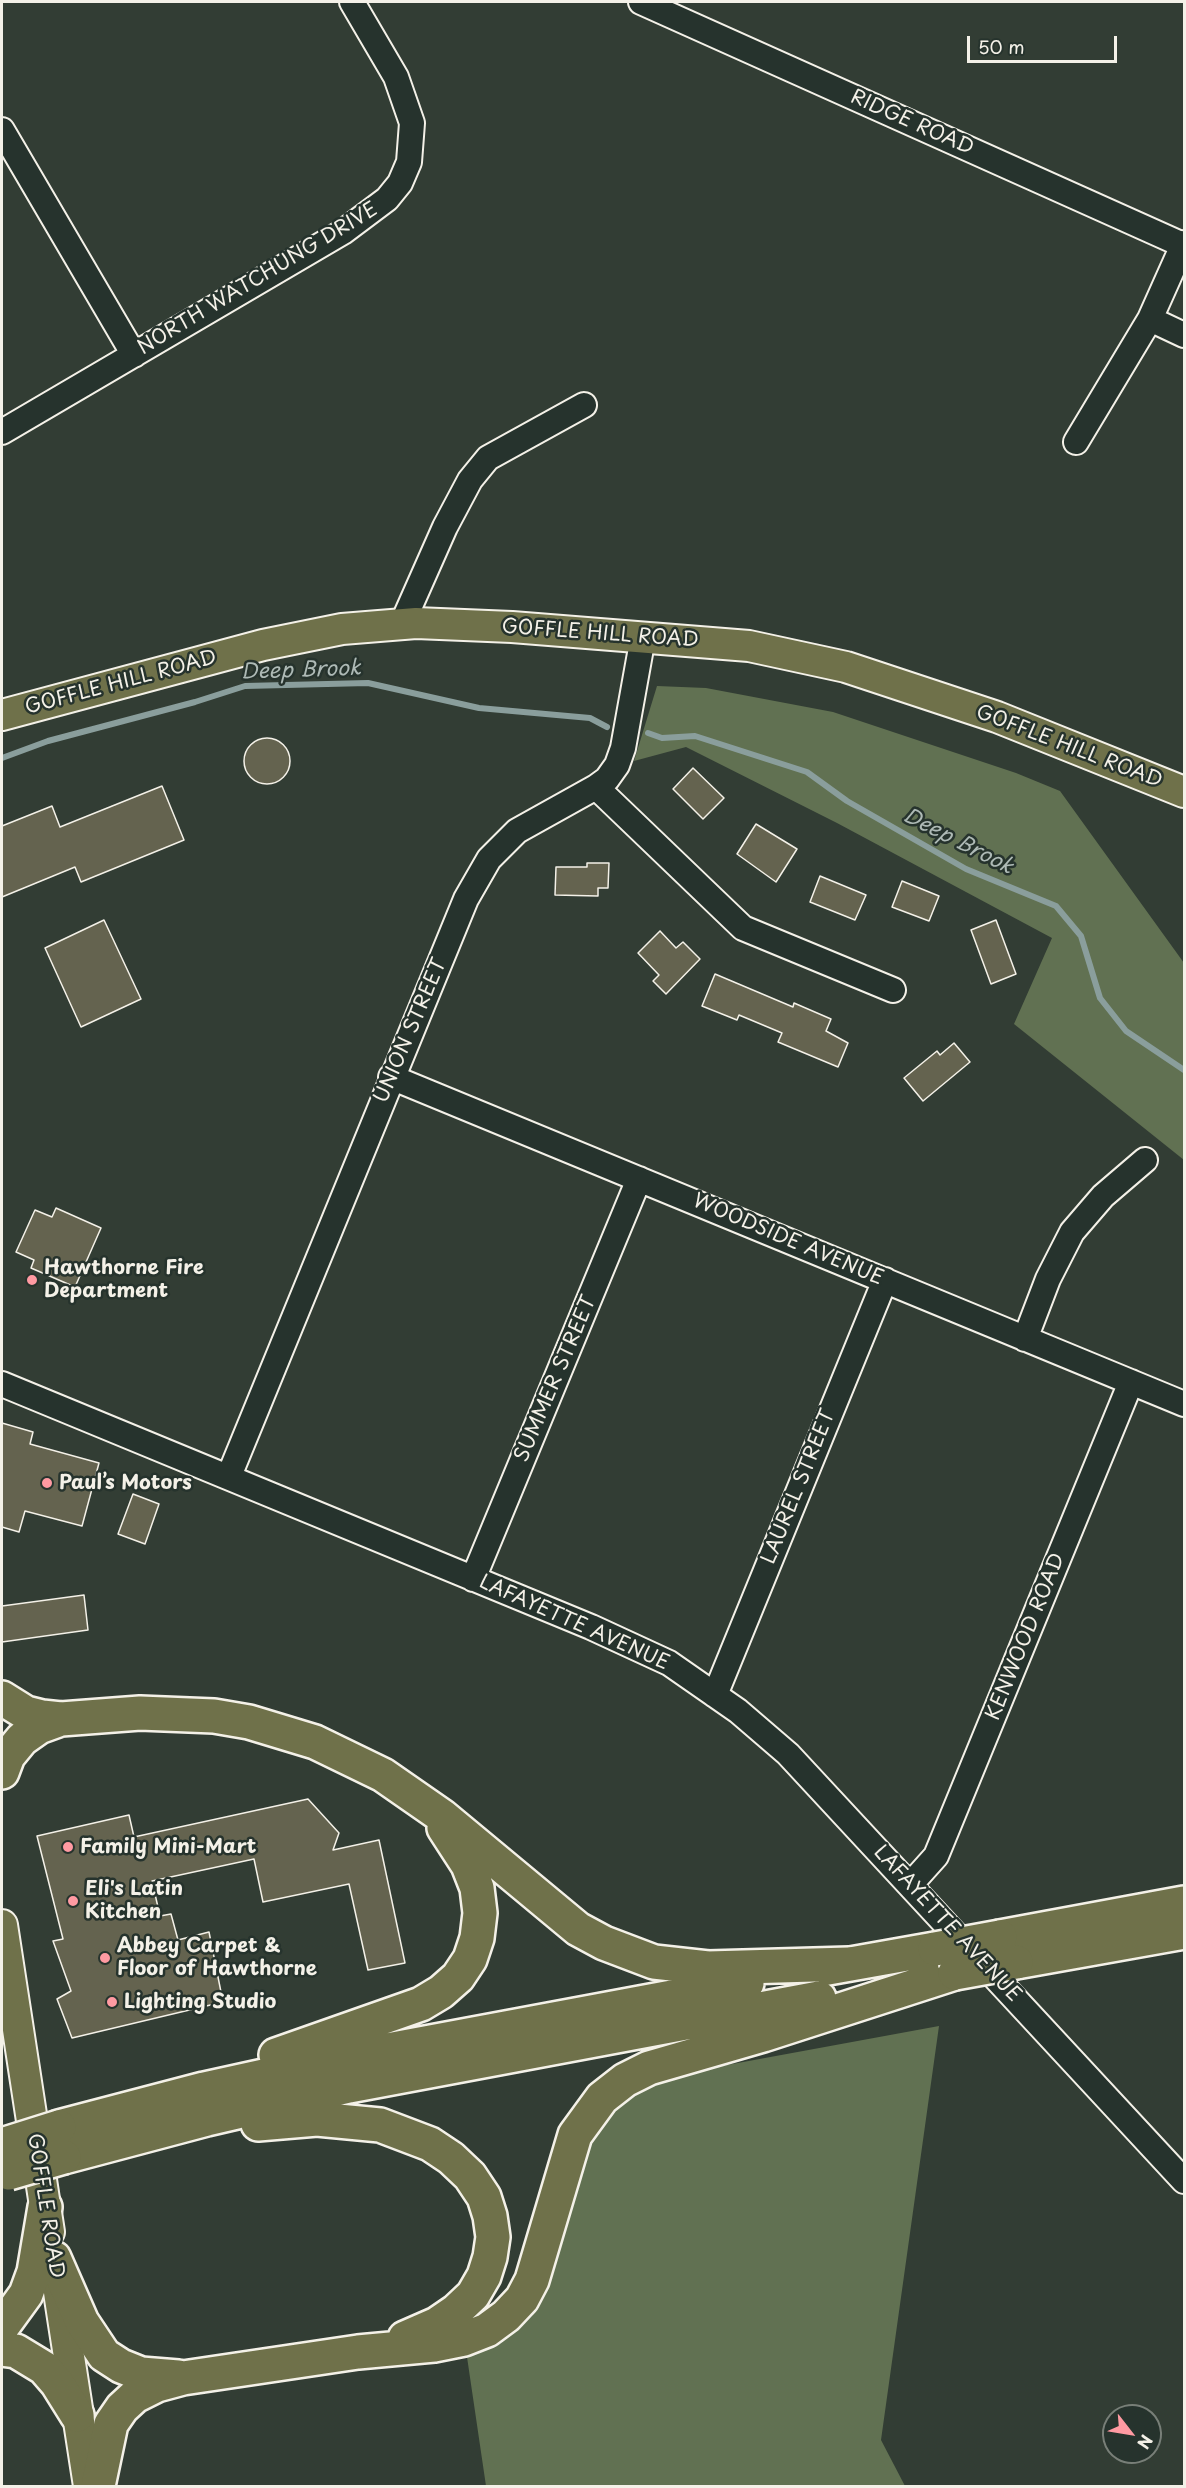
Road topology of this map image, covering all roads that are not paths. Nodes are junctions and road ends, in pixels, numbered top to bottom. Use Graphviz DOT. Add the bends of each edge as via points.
graph roads {
  1 [pos="352,2"];
  2 [pos="641,2"];
  3 [pos="2,130"];
  4 [pos="1184,244"];
  5 [pos="1150,319"];
  6 [pos="1185,335"];
  7 [pos="134,355"];
  8 [pos="584,405"];
  9 [pos="2,432"];
  10 [pos="1076,442"];
  11 [pos="402,624"];
  12 [pos="643,638"];
  13 [pos="2,715"];
  14 [pos="596,787"];
  15 [pos="1185,792"];
  16 [pos="893,990"];
  17 [pos="392,1077"];
  18 [pos="1145,1160"];
  19 [pos="639,1179"];
  20 [pos="885,1280"];
  21 [pos="1025,1339"];
  22 [pos="1131,1382"];
  23 [pos="2,1384"];
  24 [pos="1185,1404"];
  25 [pos="229,1476"];
  26 [pos="473,1579"];
  27 [pos="715,1695"];
  28 [pos="2,1698"];
  29 [pos="61,1719"];
  30 [pos="2,1772"];
  31 [pos="414,1797"];
  32 [pos="910,1885"];
  33 [pos="1185,1903"];
  34 [pos="2,1932"];
  35 [pos="1185,1932"];
  36 [pos="1008,1949"];
  37 [pos="945,1961"];
  38 [pos="849,1964"];
  39 [pos="61,2142"];
  40 [pos="4,2163"];
  41 [pos="1185,2181"];
  42 [pos="45,2207"];
  43 [pos="54,2258"];
  44 [pos="2,2327"];
  45 [pos="2,2349"];
  46 [pos="358,2352"];
  47 [pos="183,2378"];
  48 [pos="77,2415"];
  49 [pos="89,2487"];
  50 [pos="98,2487"];
  1 -- 7 [label="street, NORTH WATCHUNG DRIVE" via="410,109 412,152 399,183 372,213 343,232"];
  2 -- 4 [label="street, RIDGE ROAD"];
  3 -- 7 [label="street"];
  4 -- 5 [label="street"];
  5 -- 6 [label="street"];
  5 -- 10 [label="street"];
  7 -- 9 [label="street, NORTH WATCHUNG DRIVE"];
  8 -- 11 [label="street" via="488,458 470,480 450,518"];
  11 -- 12 [label="main road, GOFFLE HILL ROAD" via="512,627"];
  11 -- 13 [label="main road, GOFFLE HILL ROAD" via="342,629 263,645"];
  12 -- 14 [label="street, UNION STREET" via="623,748 617,765"];
  12 -- 15 [label="main road, GOFFLE HILL ROAD" via="749,646 846,668 997,717"];
  14 -- 16 [label="street" via="743,928"];
  14 -- 17 [label="street, UNION STREET" via="517,831 489,859 466,899"];
  17 -- 19 [label="street, WOODSIDE AVENUE"];
  17 -- 25 [label="street, UNION STREET"];
  18 -- 21 [label="street" via="1103,1196 1072,1232 1048,1279"];
  19 -- 20 [label="street, WOODSIDE AVENUE"];
  19 -- 26 [label="street, SUMMER STREET"];
  20 -- 21 [label="street, WOODSIDE AVENUE"];
  20 -- 27 [label="street, LAUREL STREET"];
  21 -- 22 [label="street, WOODSIDE AVENUE"];
  22 -- 24 [label="street, WOODSIDE AVENUE"];
  22 -- 32 [label="street, KENWOOD ROAD" via="936,1856"];
  23 -- 25 [label="street, LAFAYETTE AVENUE"];
  25 -- 26 [label="street, LAFAYETTE AVENUE"];
  26 -- 27 [label="street, LAFAYETTE AVENUE" via="669,1664"];
  27 -- 32 [label="street, LAFAYETTE AVENUE" via="788,1754"];
  28 -- 29 [label="highway" via="26,1713"];
  29 -- 30 [label="highway" via="22,1739 8,1756"];
  29 -- 31 [label="highway" via="178,1712 249,1722 315,1742 350,1758"];
  31 -- 38 [label="highway" via="487,1852 570,1923 629,1953 654,1962 708,1968"];
  31 -- 39 [label="highway" via="455,1842 477,1888 477,1938 458,1977 441,1992 394,2015"];
  32 -- 41 [label="street, LAFAYETTE AVENUE"];
  33 -- 36 [label="highway"];
  34 -- 42 [label="main road, GOFFLE ROAD"];
  35 -- 36 [label="highway"];
  36 -- 37 [label="highway, bridge"];
  37 -- 38 [label="highway"];
  37 -- 39 [label="highway" via="207,2119"];
  37 -- 46 [label="highway" via="763,2035 649,2068 625,2080 602,2098 575,2134 532,2280 522,2299 506,2316 487,2330 464,2339"];
  38 -- 39 [label="highway" via="345,2058 204,2089"];
  39 -- 40 [label="highway, bridge"];
  39 -- 46 [label="highway" via="317,2119 380,2125 430,2144 451,2158 470,2176 484,2197 490,2216 493,2237 484,2276 473,2295 437,2324"];
  42 -- 43 [label="main road, GOFFLE ROAD"];
  42 -- 44 [label="highway" via="30,2283"];
  43 -- 47 [label="highway" via="82,2322 104,2355 141,2373"];
  43 -- 48 [label="main road, GOFFLE ROAD"];
  45 -- 48 [label="highway" via="16,2351 44,2368"];
  46 -- 47 [label="highway"];
  47 -- 50 [label="highway" via="150,2388 122,2408 111,2424"];
  48 -- 49 [label="main road, GOFFLE ROAD"];
}
